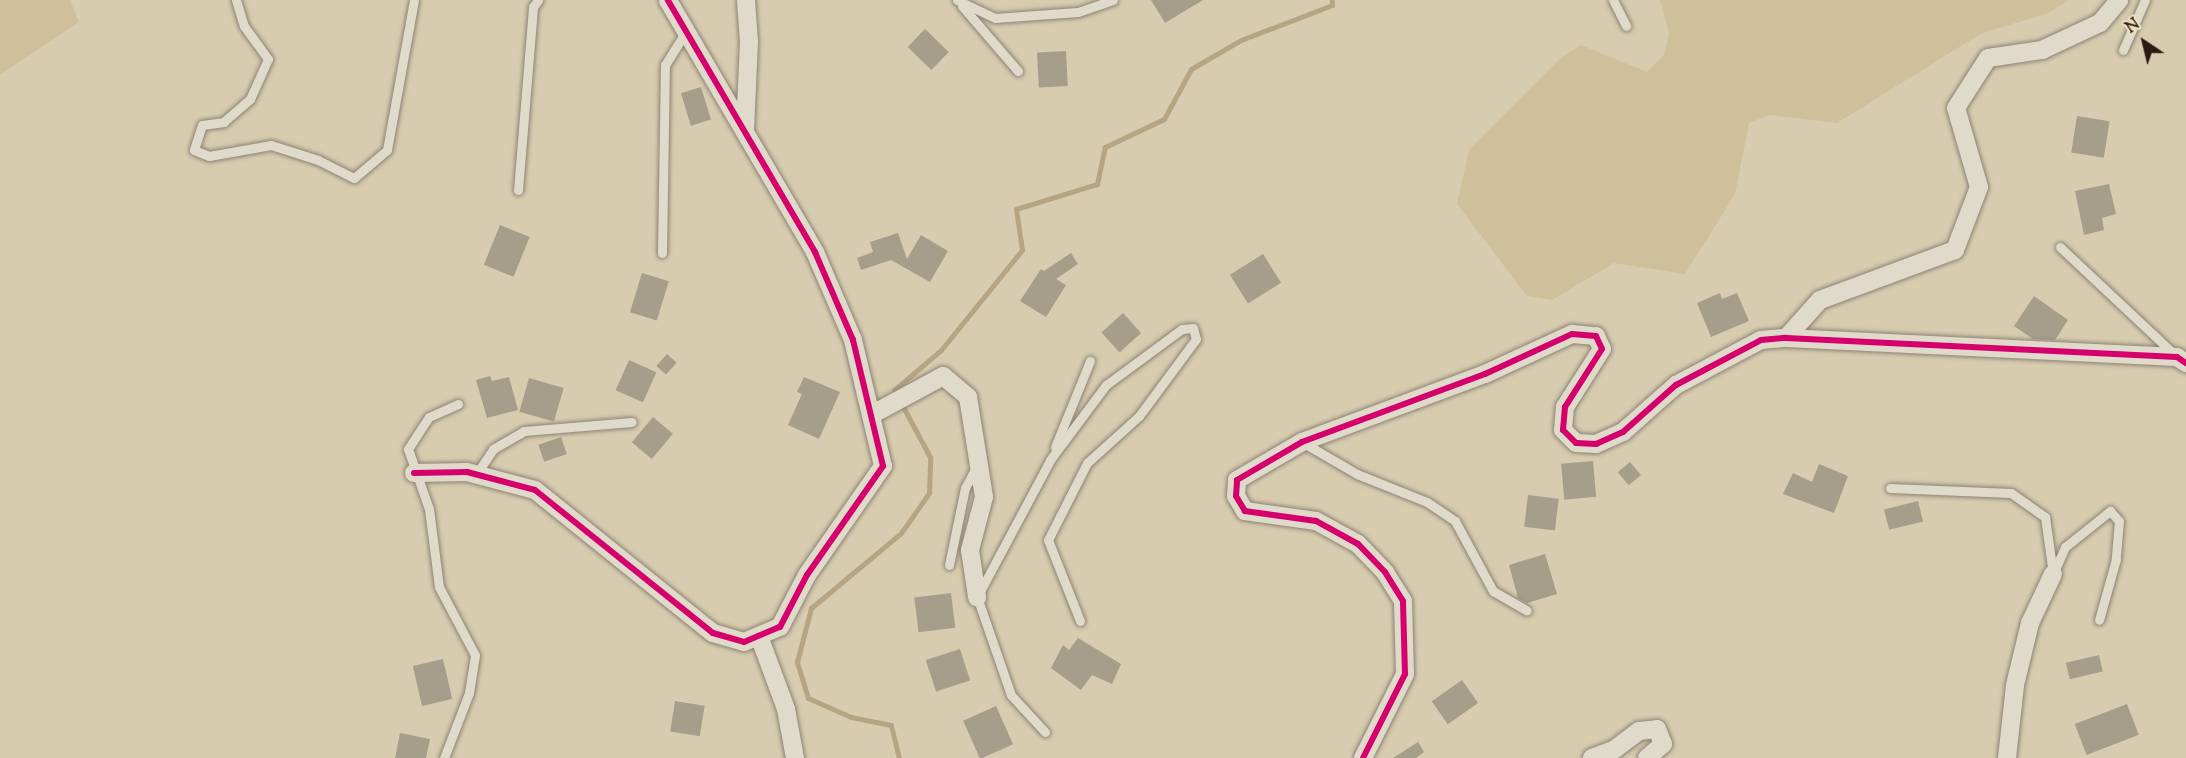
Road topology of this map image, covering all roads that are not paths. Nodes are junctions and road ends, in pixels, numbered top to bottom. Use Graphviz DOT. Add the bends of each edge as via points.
graph roads {
  1 [pos="236,0"];
  2 [pos="414,0"];
  3 [pos="538,0"];
  4 [pos="668,0"];
  5 [pos="746,0"];
  6 [pos="1113,0"];
  7 [pos="1614,0"];
  8 [pos="2119,0"];
  9 [pos="2145,0"];
  10 [pos="959,2"];
  11 [pos="1626,26"];
  12 [pos="687,30"];
  13 [pos="2123,50"];
  14 [pos="1018,71"];
  15 [pos="745,130"];
  16 [pos="518,190"];
  17 [pos="2060,247"];
  18 [pos="662,253"];
  19 [pos="1786,338"];
  20 [pos="2183,360"];
  21 [pos="1090,361"];
  22 [pos="458,404"];
  23 [pos="871,415"];
  24 [pos="632,422"];
  25 [pos="1302,442"];
  26 [pos="1050,460"];
  27 [pos="978,462"];
  28 [pos="414,472"];
  29 [pos="475,476"];
  30 [pos="1890,488"];
  31 [pos="949,565"];
  32 [pos="2053,574"];
  33 [pos="977,597"];
  34 [pos="1527,611"];
  35 [pos="2099,620"];
  36 [pos="1080,621"];
  37 [pos="759,636"];
  38 [pos="1046,732"];
  39 [pos="444,758"];
  40 [pos="795,758"];
  41 [pos="1363,758"];
  42 [pos="1592,758"];
  43 [pos="1647,758"];
  44 [pos="2007,758"];
  1 -- 2 [label="lane" via="244,26 268,59 250,99 224,122 202,125 194,150 209,156 271,146 318,160 354,178 387,150"];
  3 -- 16 [label="lane" via="533,8"];
  4 -- 12 [label="street"];
  5 -- 15 [label="street" via="749,42"];
  6 -- 10 [label="lane" via="1078,12 995,18"];
  7 -- 11 [label="lane"];
  8 -- 19 [label="street" via="2100,23 2042,50 1988,58 1956,108 1979,187 1955,250 1820,300"];
  9 -- 13 [label="lane"];
  10 -- 14 [label="lane"];
  12 -- 15 [label="street"];
  12 -- 18 [label="lane" via="665,65"];
  15 -- 23 [label="street" via="824,274 853,340"];
  17 -- 20 [label="lane"];
  19 -- 20 [label="street"];
  19 -- 25 [label="street" via="1761,340 1676,385 1623,432 1596,444 1576,443 1563,430 1565,407 1602,349 1596,336 1572,334 1485,374"];
  21 -- 26 [label="lane"];
  22 -- 28 [label="lane" via="429,417 408,449"];
  23 -- 27 [label="street" via="943,376 968,397"];
  23 -- 37 [label="street" via="883,466 807,575 780,627"];
  24 -- 29 [label="lane" via="524,431 493,449"];
  25 -- 34 [label="lane" via="1357,474 1427,502 1455,521 1493,591"];
  25 -- 41 [label="street" via="1237,480 1236,496 1245,512 1316,521 1358,544 1385,572 1403,601 1405,674"];
  26 -- 33 [label="lane"];
  26 -- 36 [label="lane" via="1106,385 1182,329 1193,328 1196,339 1139,416 1087,463 1048,540"];
  27 -- 31 [label="lane" via="965,488"];
  27 -- 33 [label="street" via="984,496 970,550"];
  28 -- 29 [label="street"];
  28 -- 39 [label="lane" via="429,509 439,587 474,655 469,693"];
  29 -- 37 [label="street" via="535,490 713,633 744,642"];
  30 -- 32 [label="lane" via="2011,493 2045,516"];
  32 -- 35 [label="lane" via="2066,547 2110,511 2119,521 2116,559"];
  32 -- 44 [label="street" via="2031,623 2015,685"];
  33 -- 38 [label="lane" via="1011,694"];
  37 -- 40 [label="street" via="786,710"];
  42 -- 43 [label="street" via="1615,749 1639,731 1658,729 1663,744"];
}
